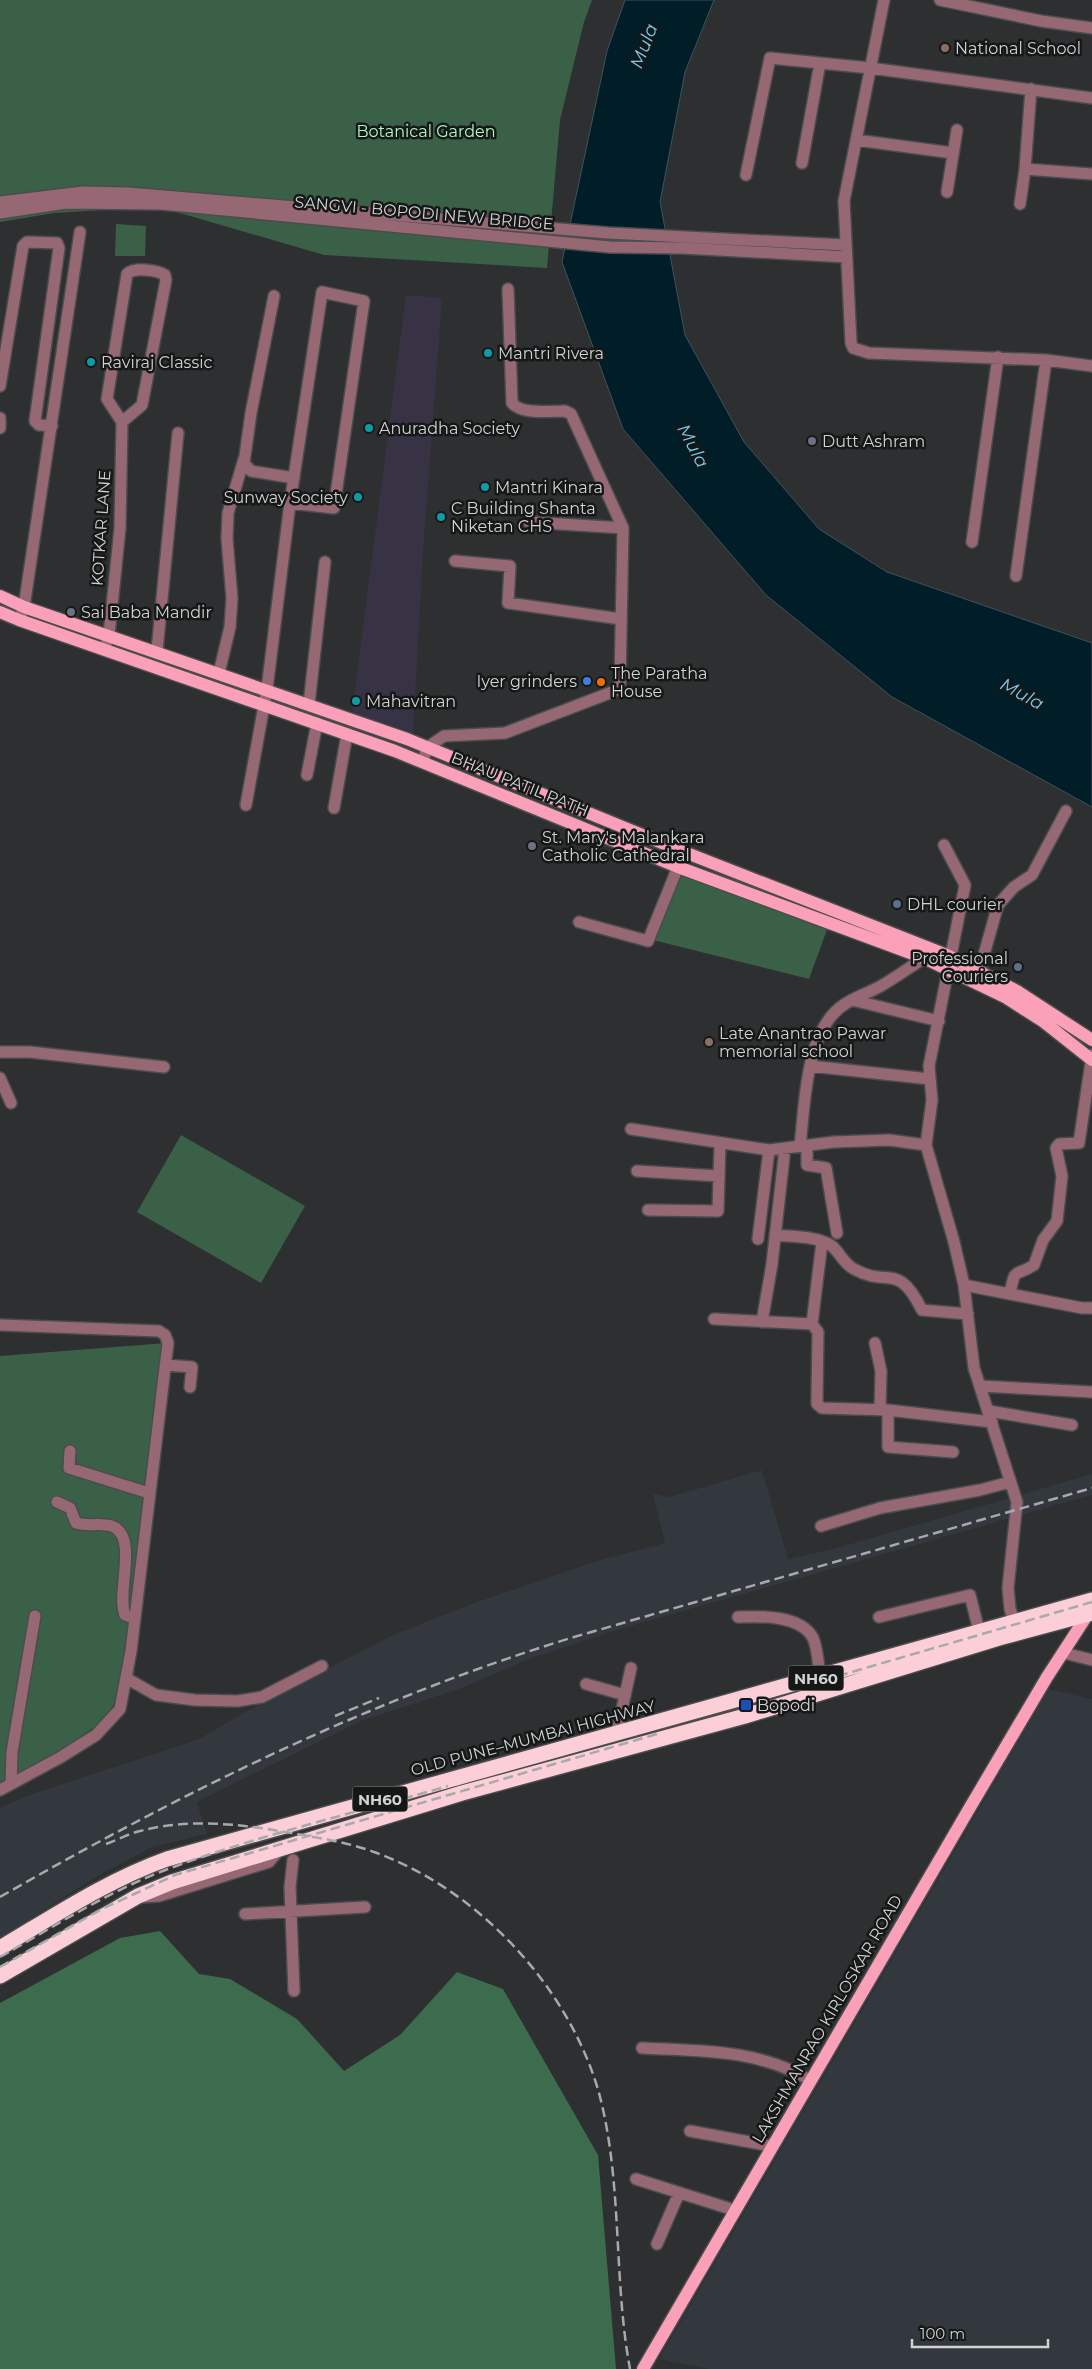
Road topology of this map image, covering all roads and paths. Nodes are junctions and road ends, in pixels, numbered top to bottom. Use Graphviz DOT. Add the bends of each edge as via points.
graph roads {
  1 [pos="884,0"];
  2 [pos="940,0"];
  3 [pos="1092,28"];
  4 [pos="820,63"];
  5 [pos="870,68"];
  6 [pos="1031,89"];
  7 [pos="1092,98"];
  8 [pos="957,130"];
  9 [pos="856,140"];
  10 [pos="953,153"];
  11 [pos="802,164"];
  12 [pos="1025,169"];
  13 [pos="1092,174"];
  14 [pos="746,175"];
  15 [pos="947,192"];
  16 [pos="0,202"];
  17 [pos="1020,204"];
  18 [pos="0,213"];
  19 [pos="80,232"];
  20 [pos="846,245"];
  21 [pos="846,257"];
  22 [pos="508,289"];
  23 [pos="274,296"];
  24 [pos="998,357"];
  25 [pos="1046,360"];
  26 [pos="1092,366"];
  27 [pos="0,386"];
  28 [pos="0,418"];
  29 [pos="122,422"];
  30 [pos="52,426"];
  31 [pos="0,428"];
  32 [pos="178,433"];
  33 [pos="244,459"];
  34 [pos="294,478"];
  35 [pos="290,504"];
  36 [pos="529,522"];
  37 [pos="623,528"];
  38 [pos="972,542"];
  39 [pos="455,560"];
  40 [pos="325,562"];
  41 [pos="1016,576"];
  42 [pos="0,596"];
  43 [pos="24,607"];
  44 [pos="0,612"];
  45 [pos="621,618"];
  46 [pos="19,620"];
  47 [pos="109,636"];
  48 [pos="104,650"];
  49 [pos="157,651"];
  50 [pos="219,673"];
  51 [pos="267,689"];
  52 [pos="309,704"];
  53 [pos="264,705"];
  54 [pos="317,724"];
  55 [pos="347,734"];
  56 [pos="428,747"];
  57 [pos="422,762"];
  58 [pos="307,775"];
  59 [pos="246,805"];
  60 [pos="334,808"];
  61 [pos="1066,811"];
  62 [pos="944,844"];
  63 [pos="684,852"];
  64 [pos="678,867"];
  65 [pos="579,922"];
  66 [pos="951,956"];
  67 [pos="924,958"];
  68 [pos="948,970"];
  69 [pos="979,972"];
  70 [pos="852,1000"];
  71 [pos="939,1021"];
  72 [pos="1092,1040"];
  73 [pos="0,1052"];
  74 [pos="1091,1058"];
  75 [pos="810,1066"];
  76 [pos="164,1067"];
  77 [pos="0,1078"];
  78 [pos="930,1079"];
  79 [pos="6,1099"];
  80 [pos="1088,1104"];
  81 [pos="631,1129"];
  82 [pos="720,1143"];
  83 [pos="926,1145"];
  84 [pos="803,1146"];
  85 [pos="785,1148"];
  86 [pos="769,1150"];
  87 [pos="636,1171"];
  88 [pos="719,1176"];
  89 [pos="648,1210"];
  90 [pos="837,1233"];
  91 [pos="775,1234"];
  92 [pos="758,1239"];
  93 [pos="822,1242"];
  94 [pos="964,1285"];
  95 [pos="1010,1293"];
  96 [pos="1092,1308"];
  97 [pos="968,1314"];
  98 [pos="714,1319"];
  99 [pos="762,1322"];
  100 [pos="812,1324"];
  101 [pos="0,1325"];
  102 [pos="875,1344"];
  103 [pos="165,1365"];
  104 [pos="980,1386"];
  105 [pos="190,1387"];
  106 [pos="1092,1389"];
  107 [pos="884,1410"];
  108 [pos="991,1416"];
  109 [pos="1072,1425"];
  110 [pos="70,1451"];
  111 [pos="953,1452"];
  112 [pos="1010,1482"];
  113 [pos="149,1493"];
  114 [pos="57,1502"];
  115 [pos="821,1526"];
  116 [pos="1089,1607"];
  117 [pos="35,1616"];
  118 [pos="738,1617"];
  119 [pos="879,1618"];
  120 [pos="135,1619"];
  121 [pos="1016,1627"];
  122 [pos="979,1631"];
  123 [pos="1064,1653"];
  124 [pos="1092,1660"];
  125 [pos="322,1666"];
  126 [pos="631,1668"];
  127 [pos="820,1676"];
  128 [pos="126,1678"];
  129 [pos="586,1684"];
  130 [pos="625,1695"];
  131 [pos="617,1732"];
  132 [pos="11,1784"];
  133 [pos="0,1790"];
  134 [pos="314,1818"];
  135 [pos="319,1838"];
  136 [pos="293,1860"];
  137 [pos="365,1907"];
  138 [pos="292,1912"];
  139 [pos="245,1914"];
  140 [pos="0,1948"];
  141 [pos="0,1976"];
  142 [pos="294,1992"];
  143 [pos="642,2048"];
  144 [pos="810,2080"];
  145 [pos="690,2131"];
  146 [pos="772,2146"];
  147 [pos="636,2179"];
  148 [pos="679,2193"];
  149 [pos="734,2210"];
  150 [pos="657,2244"];
  151 [pos="644,2369"];
  1 -- 5 [label="street"];
  2 -- 3 [label="street"];
  4 -- 5 [label="street"];
  4 -- 11 [label="street"];
  4 -- 14 [label="street" via="770,58"];
  5 -- 6 [label="street"];
  5 -- 9 [label="street"];
  6 -- 7 [label="street"];
  6 -- 12 [label="street"];
  8 -- 10 [label="street"];
  9 -- 10 [label="street"];
  9 -- 20 [label="street" via="844,201"];
  10 -- 15 [label="street"];
  12 -- 13 [label="street"];
  12 -- 17 [label="street"];
  16 -- 20 [label="street, SANGVI - BOPODI NEW BRIDGE" via="83,192 128,193 608,233"];
  18 -- 21 [label="street, SANGVI - BOPODI NEW BRIDGE" via="66,204 143,204 610,247"];
  19 -- 30 [label="street"];
  20 -- 21 [label="street"];
  21 -- 24 [label="street" via="853,348 869,353"];
  22 -- 37 [label="street" via="512,403 524,410 571,414"];
  23 -- 33 [label="street"];
  24 -- 25 [label="street"];
  24 -- 38 [label="street"];
  25 -- 26 [label="street"];
  25 -- 41 [label="street"];
  27 -- 30 [label="street" via="23,246 27,242 57,243 58,257 35,421 39,425"];
  28 -- 31 [label="street"];
  29 -- 29 [label="street" via="142,404 166,280 161,272 133,270 127,274 107,399"];
  29 -- 47 [label="street, KOTKAR LANE" via="120,528"];
  30 -- 43 [label="street"];
  32 -- 49 [label="street"];
  33 -- 34 [label="street" via="251,471"];
  33 -- 50 [label="street" via="228,513 227,546 232,598 230,627"];
  34 -- 35 [label="street"];
  34 -- 35 [label="street" via="322,292 364,301 334,508"];
  35 -- 51 [label="street"];
  36 -- 37 [label="street"];
  37 -- 45 [label="street"];
  39 -- 45 [label="street" via="510,566 508,603"];
  40 -- 52 [label="street"];
  42 -- 43 [label="main road, BHAU PATIL PATH"];
  43 -- 46 [label="street"];
  43 -- 47 [label="main road, BHAU PATIL PATH"];
  44 -- 46 [label="main road, BHAU PATIL PATH"];
  45 -- 56 [label="street" via="620,683 615,691 504,733 444,736"];
  46 -- 48 [label="main road, BHAU PATIL PATH"];
  47 -- 48 [label="street, KOTKAR LANE"];
  47 -- 49 [label="main road, BHAU PATIL PATH"];
  48 -- 53 [label="main road, BHAU PATIL PATH"];
  49 -- 50 [label="main road, BHAU PATIL PATH"];
  50 -- 51 [label="main road, BHAU PATIL PATH"];
  51 -- 52 [label="main road, BHAU PATIL PATH"];
  51 -- 53 [label="street"];
  52 -- 56 [label="main road, BHAU PATIL PATH"];
  53 -- 54 [label="main road, BHAU PATIL PATH"];
  53 -- 59 [label="street"];
  54 -- 55 [label="main road, BHAU PATIL PATH"];
  54 -- 58 [label="street"];
  55 -- 57 [label="main road, BHAU PATIL PATH"];
  55 -- 60 [label="street"];
  56 -- 57 [label="street"];
  56 -- 63 [label="main road, BHAU PATIL PATH"];
  57 -- 64 [label="main road, BHAU PATIL PATH"];
  61 -- 69 [label="street" via="1032,875 1014,887 998,906"];
  62 -- 66 [label="street" via="965,885"];
  63 -- 64 [label="street"];
  63 -- 66 [label="main road, BHAU PATIL PATH"];
  64 -- 65 [label="street" via="648,941"];
  64 -- 67 [label="main road, BHAU PATIL PATH"];
  66 -- 68 [label="street"];
  66 -- 69 [label="main road, BHAU PATIL PATH"];
  67 -- 68 [label="main road, BHAU PATIL PATH"];
  67 -- 70 [label="street" via="879,988"];
  68 -- 71 [label="street"];
  68 -- 74 [label="main road, BHAU PATIL PATH" via="1005,997"];
  69 -- 72 [label="main road, BHAU PATIL PATH" via="1017,991"];
  70 -- 71 [label="street"];
  70 -- 75 [label="street" via="828,1019 819,1035"];
  71 -- 78 [label="street" via="929,1066"];
  73 -- 76 [label="street" via="30,1052"];
  74 -- 80 [label="street"];
  75 -- 78 [label="street"];
  75 -- 84 [label="street"];
  77 -- 79 [label="street"];
  78 -- 83 [label="street" via="932,1100"];
  80 -- 95 [label="street" via="1079,1143 1059,1144 1056,1148 1062,1176 1057,1221 1043,1240 1034,1265 1014,1275"];
  81 -- 82 [label="street"];
  82 -- 86 [label="street"];
  82 -- 88 [label="street"];
  83 -- 84 [label="street" via="889,1140"];
  83 -- 94 [label="street"];
  84 -- 85 [label="street"];
  84 -- 90 [label="street" via="808,1165 826,1168"];
  85 -- 86 [label="street"];
  85 -- 91 [label="street"];
  86 -- 92 [label="street"];
  87 -- 88 [label="street"];
  88 -- 89 [label="street" via="718,1211"];
  91 -- 93 [label="street"];
  91 -- 99 [label="street"];
  93 -- 97 [label="street" via="831,1245 853,1269 898,1278 913,1291 922,1310"];
  93 -- 100 [label="street"];
  94 -- 95 [label="street"];
  94 -- 97 [label="street"];
  95 -- 96 [label="street"];
  97 -- 104 [label="street" via="974,1368"];
  98 -- 99 [label="street"];
  99 -- 100 [label="street"];
  100 -- 107 [label="street" via="818,1332 819,1341 819,1407"];
  101 -- 103 [label="street" via="159,1331 167,1338"];
  102 -- 107 [label="street"];
  103 -- 105 [label="street" via="192,1367"];
  103 -- 113 [label="street"];
  104 -- 106 [label="street"];
  104 -- 108 [label="street"];
  107 -- 108 [label="street"];
  107 -- 111 [label="street" via="888,1447"];
  108 -- 109 [label="street"];
  108 -- 112 [label="street"];
  110 -- 113 [label="street" via="69,1468"];
  112 -- 115 [label="street" via="880,1508"];
  112 -- 121 [label="street" via="1017,1510 1008,1588"];
  113 -- 120 [label="street"];
  114 -- 120 [label="street" via="70,1508 76,1523 112,1526 119,1531 126,1561 122,1606 127,1617"];
  116 -- 121 [label="highway, OLD PUNE–MUMBAI HIGHWAY / NH60"];
  116 -- 123 [label="main road, LAKSHMANRAO KIRLOSKAR ROAD"];
  117 -- 132 [label="street" via="12,1752"];
  118 -- 127 [label="street" via="777,1617 807,1631 812,1638"];
  119 -- 122 [label="street" via="970,1595"];
  120 -- 128 [label="street"];
  121 -- 122 [label="highway, OLD PUNE–MUMBAI HIGHWAY / NH60"];
  121 -- 135 [label="highway, OLD PUNE–MUMBAI HIGHWAY / NH60" via="774,1708 462,1793"];
  122 -- 127 [label="highway, OLD PUNE–MUMBAI HIGHWAY / NH60"];
  123 -- 124 [label="street"];
  123 -- 144 [label="main road, LAKSHMANRAO KIRLOSKAR ROAD" via="1041,1686"];
  125 -- 128 [label="street" via="262,1697 238,1701 156,1695"];
  126 -- 130 [label="street"];
  127 -- 131 [label="highway, OLD PUNE–MUMBAI HIGHWAY / NH60"];
  128 -- 132 [label="street" via="120,1709 96,1735"];
  129 -- 130 [label="street"];
  130 -- 131 [label="street"];
  131 -- 134 [label="highway, OLD PUNE–MUMBAI HIGHWAY / NH60"];
  132 -- 133 [label="street"];
  134 -- 135 [label="highway"];
  134 -- 140 [label="highway, OLD PUNE–MUMBAI HIGHWAY / NH60" via="144,1867"];
  135 -- 141 [label="highway, OLD PUNE–MUMBAI HIGHWAY / NH60" via="172,1882 138,1896"];
  136 -- 138 [label="street"];
  137 -- 138 [label="street"];
  138 -- 139 [label="street"];
  138 -- 142 [label="street"];
  143 -- 144 [label="street" via="753,2056 786,2067"];
  144 -- 146 [label="main road, LAKSHMANRAO KIRLOSKAR ROAD"];
  145 -- 146 [label="street"];
  146 -- 149 [label="main road, LAKSHMANRAO KIRLOSKAR ROAD"];
  147 -- 148 [label="street"];
  148 -- 149 [label="street"];
  148 -- 150 [label="street"];
  149 -- 151 [label="main road, LAKSHMANRAO KIRLOSKAR ROAD"];
}
